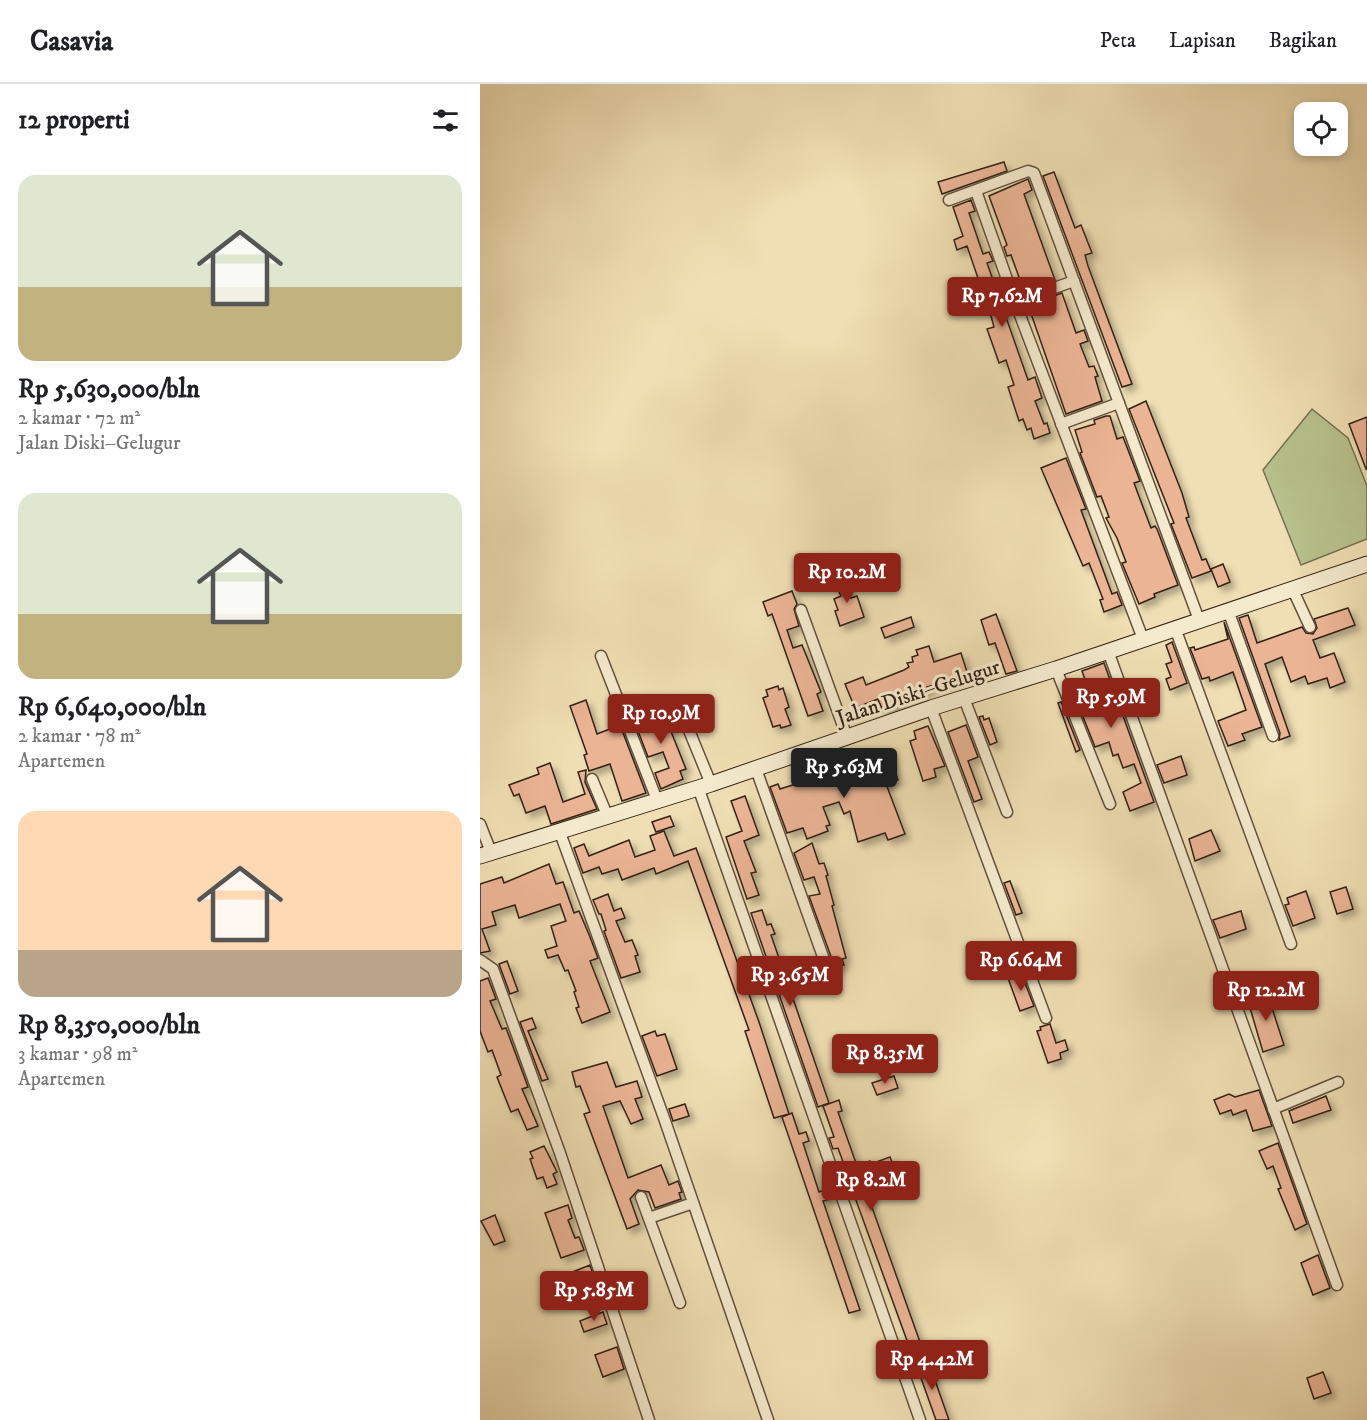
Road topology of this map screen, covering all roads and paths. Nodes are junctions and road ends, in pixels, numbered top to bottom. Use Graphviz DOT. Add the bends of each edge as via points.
graph roads {
  1 [pos="976,190"];
  2 [pos="950,200"];
  3 [pos="1074,281"];
  4 [pos="1015,302"];
  5 [pos="1119,403"];
  6 [pos="1061,424"];
  7 [pos="1367,564"];
  8 [pos="1292,588"];
  9 [pos="801,610"];
  10 [pos="1228,610"];
  11 [pos="1199,620"];
  12 [pos="1310,627"];
  13 [pos="1175,628"];
  14 [pos="1143,639"];
  15 [pos="1108,651"];
  16 [pos="602,656"];
  17 [pos="1056,669"];
  18 [pos="964,698"];
  19 [pos="677,701"];
  20 [pos="931,708"];
  21 [pos="1273,736"];
  22 [pos="847,737"];
  23 [pos="756,769"];
  24 [pos="591,779"];
  25 [pos="705,786"];
  26 [pos="657,800"];
  27 [pos="1110,804"];
  28 [pos="1007,812"];
  29 [pos="607,815"];
  30 [pos="480,824"];
  31 [pos="559,830"];
  32 [pos="485,854"];
  33 [pos="1291,944"];
  34 [pos="480,960"];
  35 [pos="826,965"];
  36 [pos="1046,1018"];
  37 [pos="1338,1082"];
  38 [pos="1273,1109"];
  39 [pos="641,1197"];
  40 [pos="693,1203"];
  41 [pos="649,1218"];
  42 [pos="1337,1285"];
  43 [pos="680,1303"];
  44 [pos="649,1420"];
  45 [pos="768,1420"];
  46 [pos="920,1420"];
  1 -- 2 [label="street"];
  1 -- 3 [label="street" via="1028,171 1034,173"];
  1 -- 4 [label="street"];
  3 -- 4 [label="street"];
  3 -- 5 [label="street"];
  4 -- 6 [label="street"];
  5 -- 6 [label="street"];
  5 -- 11 [label="street"];
  6 -- 14 [label="street"];
  7 -- 8 [label="main road, Jalan Diski–Gelugur"];
  8 -- 10 [label="main road, Jalan Diski–Gelugur"];
  8 -- 12 [label="street"];
  9 -- 22 [label="street"];
  10 -- 11 [label="main road, Jalan Diski–Gelugur"];
  10 -- 21 [label="street"];
  11 -- 13 [label="main road, Jalan Diski–Gelugur"];
  13 -- 14 [label="main road, Jalan Diski–Gelugur"];
  13 -- 33 [label="street"];
  14 -- 15 [label="main road, Jalan Diski–Gelugur"];
  15 -- 17 [label="main road, Jalan Diski–Gelugur"];
  15 -- 38 [label="street"];
  16 -- 26 [label="street"];
  17 -- 18 [label="main road, Jalan Diski–Gelugur"];
  17 -- 27 [label="street"];
  18 -- 20 [label="main road, Jalan Diski–Gelugur"];
  18 -- 28 [label="street"];
  19 -- 25 [label="street"];
  20 -- 22 [label="main road, Jalan Diski–Gelugur"];
  20 -- 36 [label="street"];
  22 -- 23 [label="main road, Jalan Diski–Gelugur"];
  23 -- 25 [label="main road, Jalan Diski–Gelugur"];
  23 -- 35 [label="street"];
  24 -- 29 [label="street"];
  25 -- 26 [label="main road, Jalan Diski–Gelugur"];
  25 -- 46 [label="street"];
  26 -- 29 [label="main road, Jalan Diski–Gelugur"];
  29 -- 31 [label="main road, Jalan Diski–Gelugur"];
  30 -- 32 [label="street"];
  31 -- 32 [label="main road, Jalan Diski–Gelugur"];
  31 -- 40 [label="street"];
  34 -- 44 [label="street" via="493,969 560,1153"];
  37 -- 38 [label="street"];
  38 -- 42 [label="street"];
  39 -- 41 [label="street"];
  40 -- 41 [label="street"];
  40 -- 45 [label="street"];
  41 -- 43 [label="street"];
}
